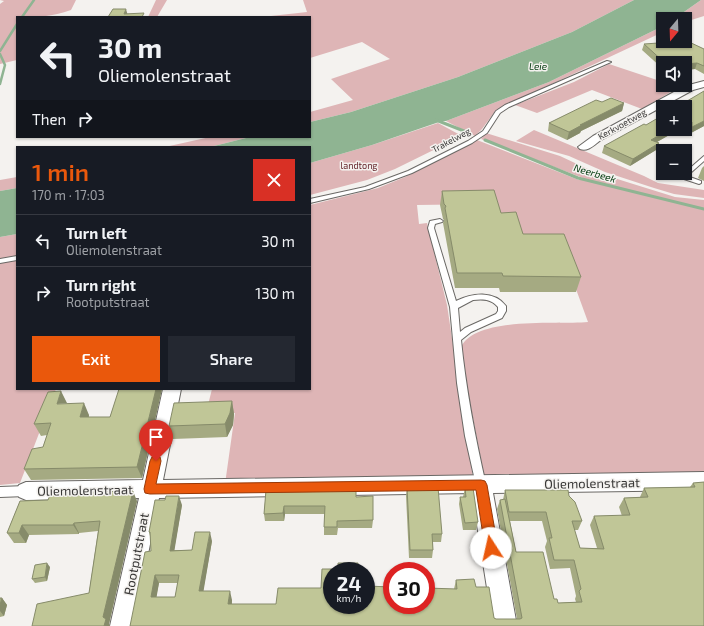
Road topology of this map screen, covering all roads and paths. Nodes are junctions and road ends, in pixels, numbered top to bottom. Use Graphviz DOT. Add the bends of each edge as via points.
graph roads {
  1 [pos="609,62"];
  2 [pos="701,89"];
  3 [pos="584,147"];
  4 [pos="704,158"];
  5 [pos="699,182"];
  6 [pos="311,202"];
  7 [pos="440,222"];
  8 [pos="16,258"];
  9 [pos="0,261"];
  10 [pos="454,307"];
  11 [pos="457,339"];
  12 [pos="172,390"];
  13 [pos="704,481"];
  14 [pos="481,485"];
  15 [pos="150,489"];
  16 [pos="26,491"];
  17 [pos="0,492"];
  18 [pos="122,626"];
  19 [pos="505,626"];
  1 -- 6 [label="lane, Trakelweg" via="507,106 498,112 485,132 410,172 379,184"];
  2 -- 3 [label="street, Kerkvoetweg" via="689,88"];
  4 -- 5 [label="lane" via="682,177"];
  7 -- 10 [label="lane" via="432,222 431,228"];
  8 -- 9 [label="lane"];
  10 -- 11 [label="lane"];
  10 -- 11 [label="lane" via="469,298 495,299 502,306 498,316 468,330"];
  11 -- 14 [label="lane" via="461,383"];
  12 -- 15 [label="street, Rootputstraat"];
  13 -- 14 [label="street, Oliemolenstraat"];
  14 -- 15 [label="street, Oliemolenstraat"];
  14 -- 19 [label="street"];
  15 -- 16 [label="street, Oliemolenstraat"];
  15 -- 18 [label="street, Rootputstraat"];
  16 -- 17 [label="lane"];
}
